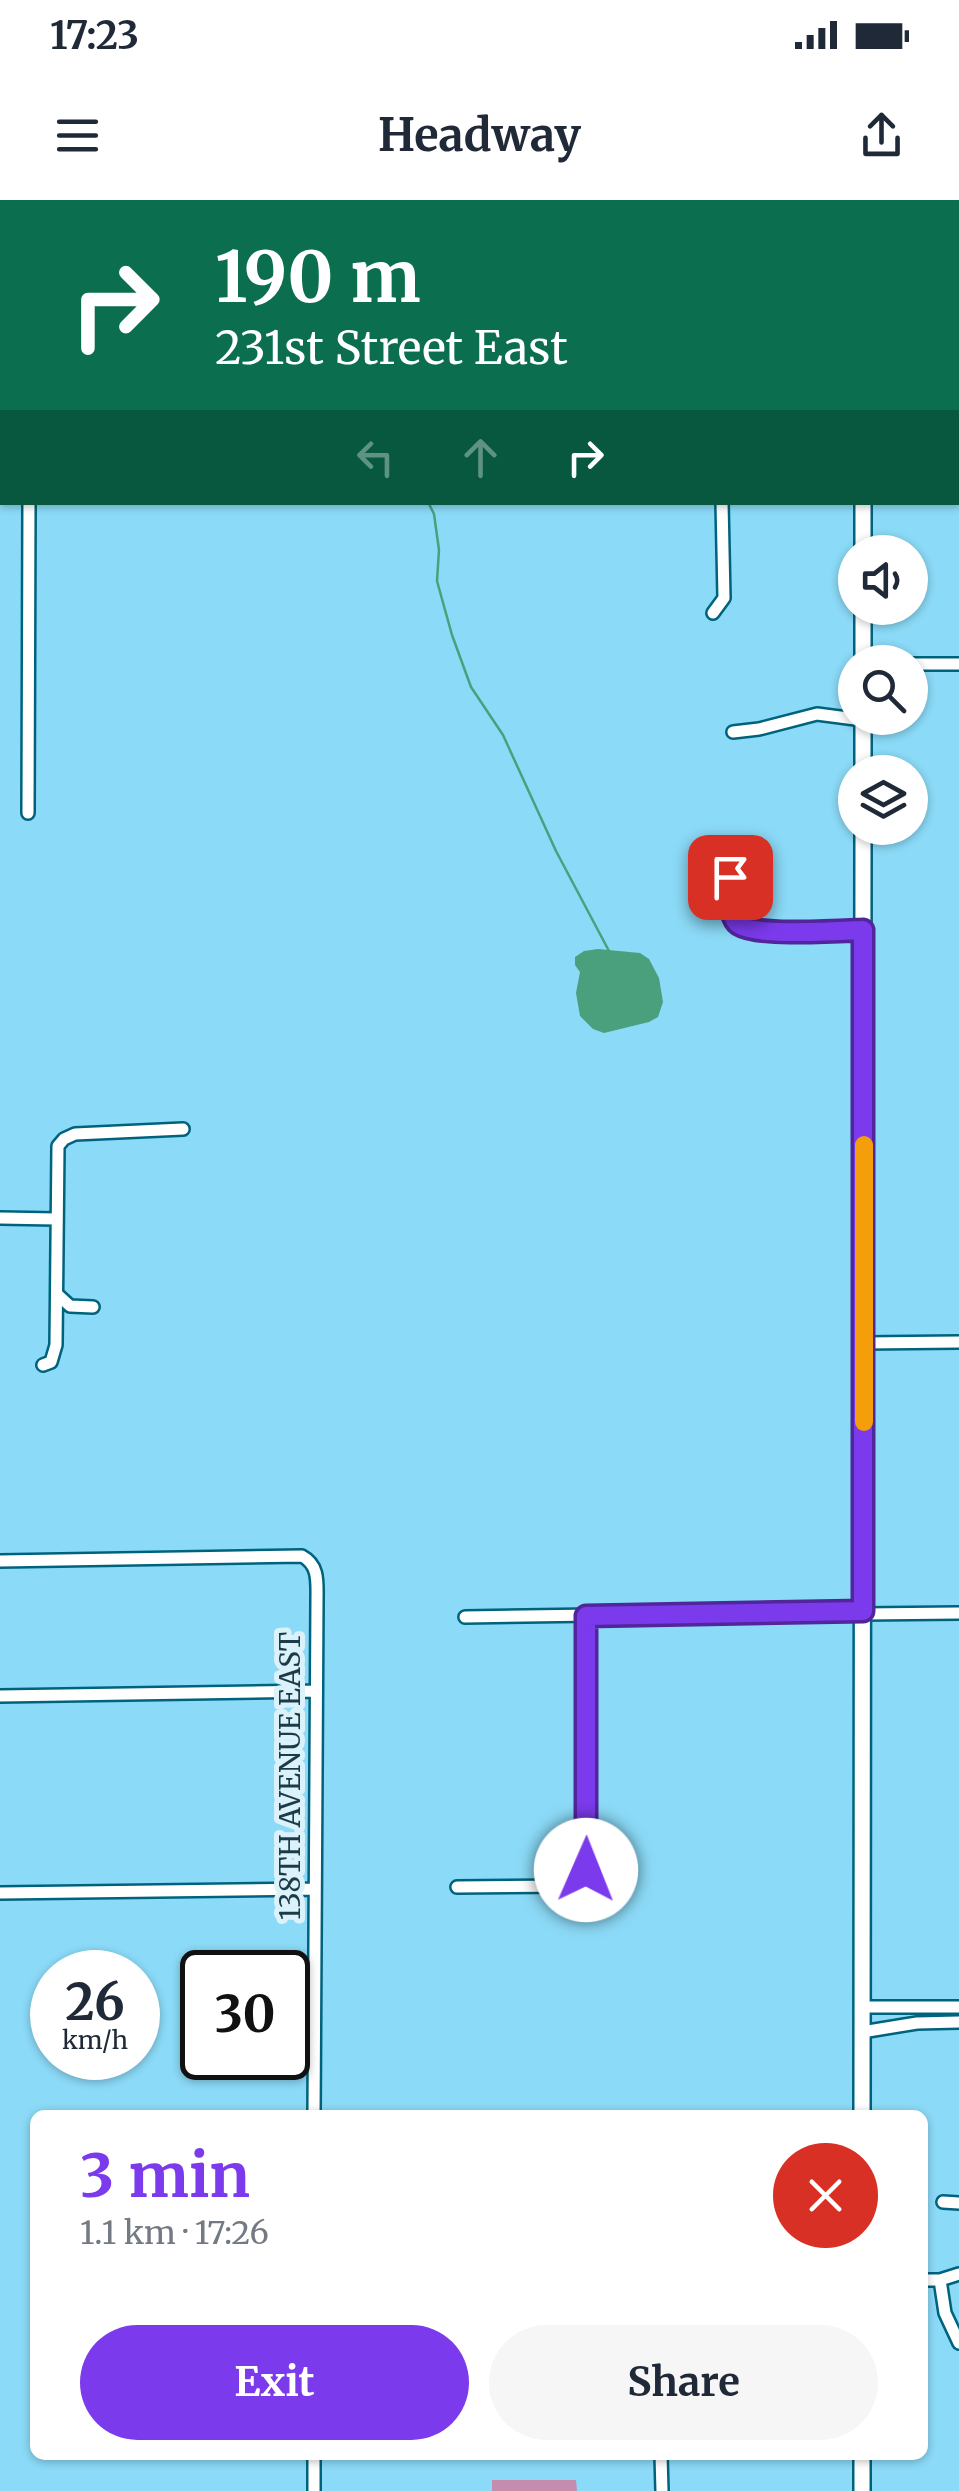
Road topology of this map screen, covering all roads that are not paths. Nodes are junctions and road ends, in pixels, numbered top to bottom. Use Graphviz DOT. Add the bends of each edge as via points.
graph roads {
  1 [pos="29,505"];
  2 [pos="722,505"];
  3 [pos="863,505"];
  4 [pos="863,535"];
  5 [pos="713,613"];
  6 [pos="928,664"];
  7 [pos="959,664"];
  8 [pos="838,716"];
  9 [pos="733,732"];
  10 [pos="28,813"];
  11 [pos="863,845"];
  12 [pos="730,877"];
  13 [pos="863,930"];
  14 [pos="183,1129"];
  15 [pos="0,1218"];
  16 [pos="56,1219"];
  17 [pos="58,1296"];
  18 [pos="92,1308"];
  19 [pos="959,1342"];
  20 [pos="864,1343"];
  21 [pos="43,1365"];
  22 [pos="0,1561"];
  23 [pos="863,1612"];
  24 [pos="959,1613"];
  25 [pos="586,1616"];
  26 [pos="464,1617"];
  27 [pos="316,1691"];
  28 [pos="0,1696"];
  29 [pos="457,1887"];
  30 [pos="314,1889"];
  31 [pos="0,1894"];
  32 [pos="863,2007"];
  33 [pos="959,2008"];
  34 [pos="959,2022"];
  35 [pos="862,2032"];
  36 [pos="314,2110"];
  37 [pos="862,2110"];
  38 [pos="942,2202"];
  39 [pos="959,2203"];
  40 [pos="959,2274"];
  41 [pos="928,2280"];
  42 [pos="940,2280"];
  43 [pos="959,2343"];
  44 [pos="314,2460"];
  45 [pos="661,2460"];
  46 [pos="862,2460"];
  47 [pos="314,2491"];
  48 [pos="662,2491"];
  49 [pos="862,2491"];
  1 -- 10 [label="street"];
  2 -- 5 [label="street" via="724,598"];
  3 -- 4 [label="main road"];
  6 -- 7 [label="street"];
  8 -- 9 [label="street" via="817,714"];
  11 -- 13 [label="main road"];
  12 -- 13 [label="street" via="734,918 744,929"];
  13 -- 20 [label="main road"];
  14 -- 16 [label="street" via="75,1134 61,1142"];
  15 -- 16 [label="street"];
  16 -- 17 [label="street"];
  17 -- 18 [label="street" via="70,1306"];
  17 -- 21 [label="street" via="53,1359"];
  19 -- 20 [label="street"];
  20 -- 23 [label="main road"];
  22 -- 27 [label="street, 138TH AVENUE EAST" via="302,1556 316,1571"];
  23 -- 24 [label="street"];
  23 -- 25 [label="street"];
  23 -- 32 [label="main road"];
  25 -- 26 [label="street"];
  25 -- 29 [label="street" via="583,1877 569,1886"];
  27 -- 28 [label="street"];
  27 -- 30 [label="street, 138TH AVENUE EAST"];
  30 -- 31 [label="street"];
  30 -- 36 [label="street, 138TH AVENUE EAST"];
  32 -- 33 [label="street"];
  32 -- 35 [label="main road"];
  34 -- 35 [label="street"];
  35 -- 37 [label="main road"];
  38 -- 39 [label="street"];
  40 -- 42 [label="street"];
  41 -- 42 [label="street"];
  42 -- 43 [label="street"];
  44 -- 47 [label="street"];
  45 -- 48 [label="street"];
  46 -- 49 [label="main road"];
}
